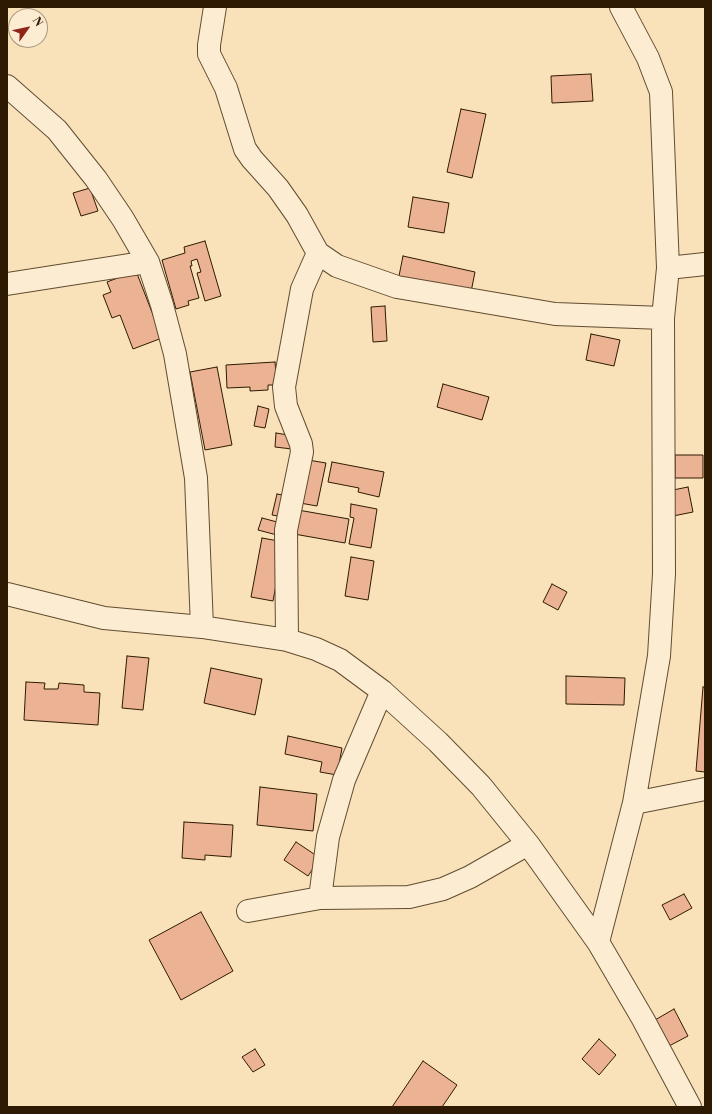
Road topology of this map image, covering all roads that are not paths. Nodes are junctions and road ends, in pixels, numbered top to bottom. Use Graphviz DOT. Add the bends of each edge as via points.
graph roads {
  1 [pos="215,7"];
  2 [pos="621,7"];
  3 [pos="7,86"];
  4 [pos="318,253"];
  5 [pos="148,262"];
  6 [pos="705,264"];
  7 [pos="668,268"];
  8 [pos="7,284"];
  9 [pos="663,318"];
  10 [pos="7,594"];
  11 [pos="202,627"];
  12 [pos="287,640"];
  13 [pos="382,691"];
  14 [pos="705,789"];
  15 [pos="634,803"];
  16 [pos="528,844"];
  17 [pos="320,898"];
  18 [pos="248,911"];
  19 [pos="598,942"];
  20 [pos="690,1107"];
  1 -- 4 [label="street" via="209,54 226,88 245,149 297,215"];
  2 -- 7 [label="street" via="648,58 661,92"];
  3 -- 5 [label="street" via="57,130 96,179"];
  4 -- 9 [label="street" via="338,266 397,287 555,314"];
  4 -- 12 [label="street" via="302,289 284,387 286,406 302,452 286,530"];
  5 -- 8 [label="street"];
  5 -- 11 [label="street" via="175,354 196,478"];
  6 -- 7 [label="street"];
  7 -- 9 [label="street"];
  9 -- 15 [label="street" via="664,574 659,656"];
  10 -- 11 [label="street" via="104,618"];
  11 -- 12 [label="street"];
  12 -- 13 [label="street" via="340,660"];
  13 -- 16 [label="street" via="481,786"];
  13 -- 17 [label="street" via="344,780 328,838"];
  14 -- 15 [label="street"];
  15 -- 19 [label="street"];
  16 -- 17 [label="street" via="470,877 443,889 409,896"];
  16 -- 19 [label="street"];
  17 -- 18 [label="street"];
  19 -- 20 [label="street"];
}
